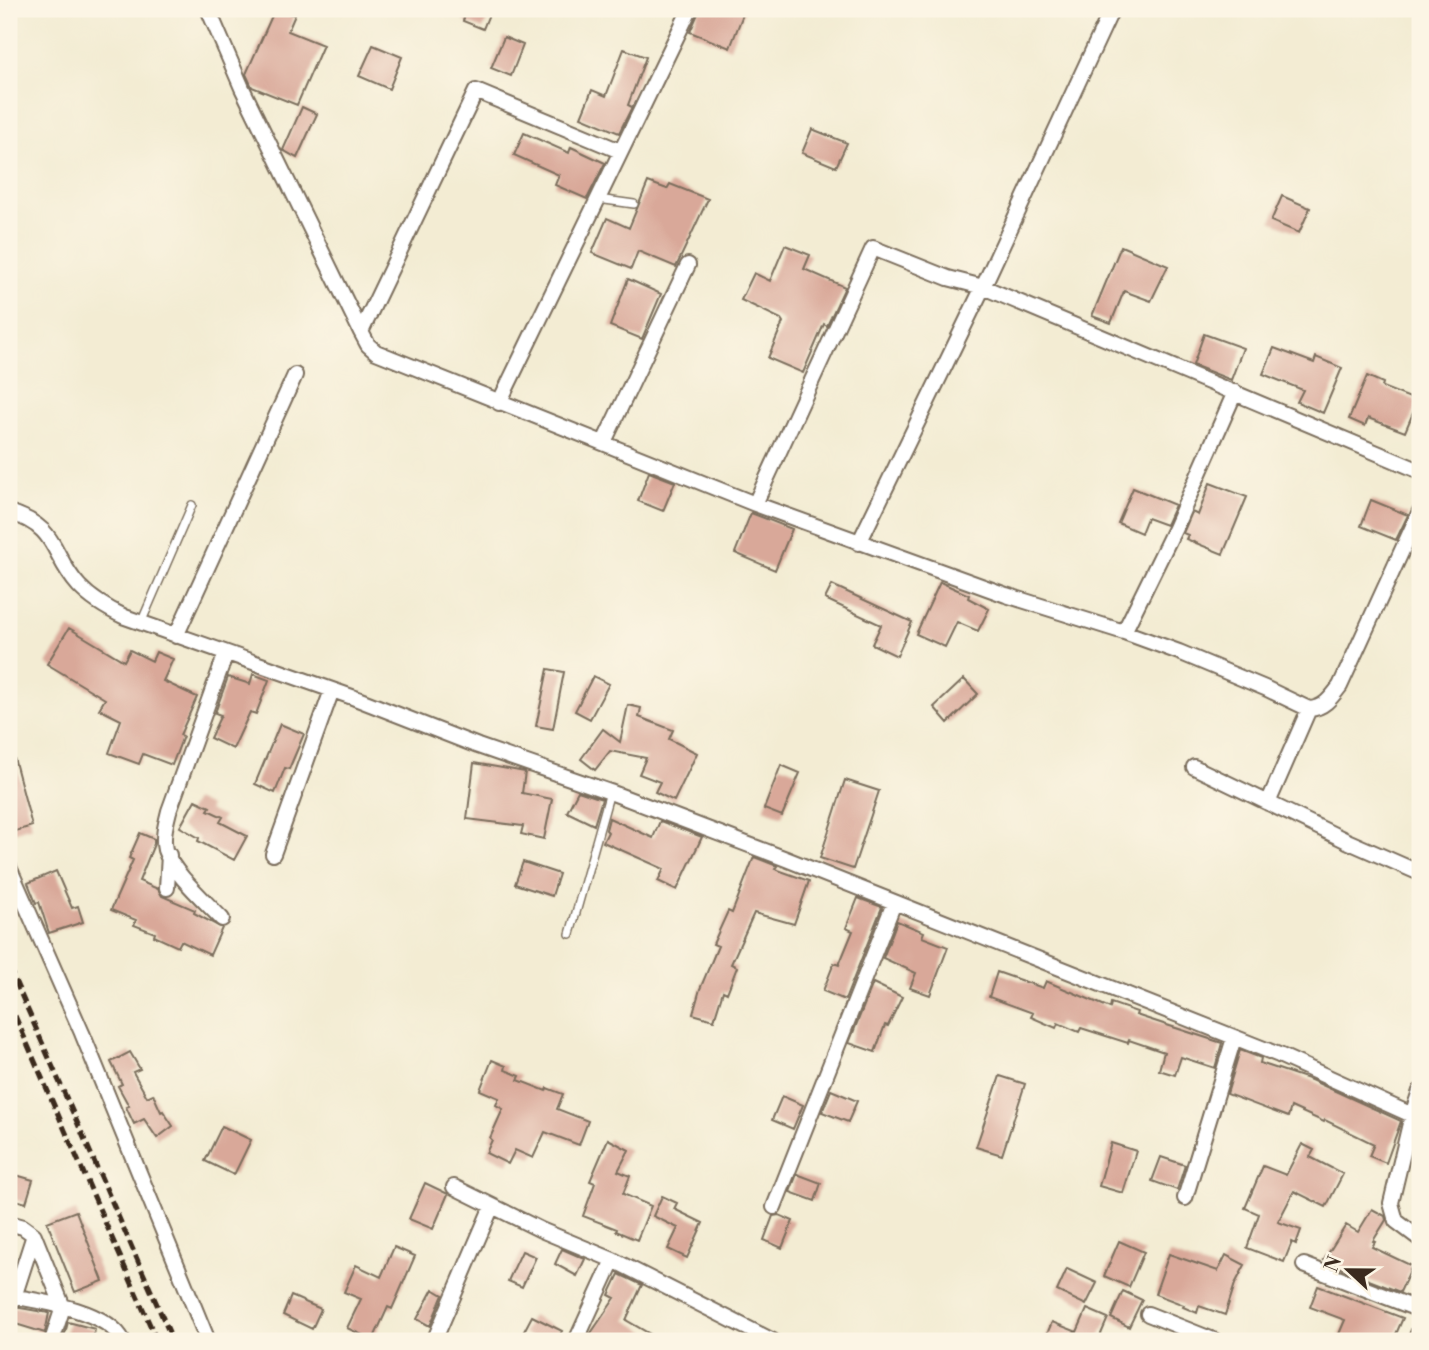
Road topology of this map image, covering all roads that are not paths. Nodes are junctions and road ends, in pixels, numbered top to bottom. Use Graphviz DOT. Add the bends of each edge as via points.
graph roads {
  1 [pos="208,9"];
  2 [pos="690,9"];
  3 [pos="1112,9"];
  4 [pos="621,151"];
  5 [pos="597,199"];
  6 [pos="635,204"];
  7 [pos="688,265"];
  8 [pos="983,288"];
  9 [pos="361,332"];
  10 [pos="295,375"];
  11 [pos="1235,392"];
  12 [pos="499,403"];
  13 [pos="604,442"];
  14 [pos="1420,471"];
  15 [pos="755,504"];
  16 [pos="192,505"];
  17 [pos="1420,511"];
  18 [pos="9,512"];
  19 [pos="859,543"];
  20 [pos="141,623"];
  21 [pos="1124,632"];
  22 [pos="176,636"];
  23 [pos="226,653"];
  24 [pos="332,690"];
  25 [pos="1309,709"];
  26 [pos="1194,767"];
  27 [pos="610,793"];
  28 [pos="1268,803"];
  29 [pos="273,854"];
  30 [pos="9,867"];
  31 [pos="1420,873"];
  32 [pos="167,888"];
  33 [pos="894,902"];
  34 [pos="222,919"];
  35 [pos="570,934"];
  36 [pos="1234,1038"];
  37 [pos="1420,1091"];
  38 [pos="1412,1115"];
  39 [pos="453,1187"];
  40 [pos="1185,1198"];
  41 [pos="492,1206"];
  42 [pos="774,1207"];
  43 [pos="9,1223"];
  44 [pos="34,1235"];
  45 [pos="1420,1239"];
  46 [pos="612,1260"];
  47 [pos="1304,1265"];
  48 [pos="11,1296"];
  49 [pos="63,1307"];
  50 [pos="1420,1310"];
  51 [pos="1148,1314"];
  52 [pos="1420,1329"];
  53 [pos="52,1341"];
  54 [pos="123,1341"];
  55 [pos="208,1341"];
  56 [pos="434,1341"];
  57 [pos="576,1341"];
  58 [pos="773,1341"];
  59 [pos="1216,1341"];
  60 [pos="1415,1341"];
  1 -- 9 [label="street"];
  2 -- 4 [label="street"];
  3 -- 8 [label="street"];
  4 -- 5 [label="street"];
  4 -- 9 [label="street" via="476,92"];
  5 -- 6 [label="lane"];
  5 -- 12 [label="street"];
  7 -- 13 [label="street"];
  8 -- 11 [label="street"];
  8 -- 15 [label="street" via="873,248"];
  8 -- 19 [label="street"];
  9 -- 12 [label="street" via="376,352"];
  10 -- 22 [label="street"];
  11 -- 14 [label="street"];
  11 -- 21 [label="street"];
  12 -- 13 [label="street"];
  13 -- 15 [label="street"];
  15 -- 19 [label="street"];
  16 -- 20 [label="lane"];
  17 -- 25 [label="street" via="1340,686 1327,703"];
  18 -- 20 [label="street" via="26,517 47,534 78,585 101,605"];
  19 -- 21 [label="street"];
  20 -- 22 [label="street"];
  21 -- 25 [label="street"];
  22 -- 23 [label="street"];
  23 -- 24 [label="street"];
  23 -- 32 [label="street" via="177,797 169,835"];
  23 -- 34 [label="street" via="170,811 164,847 170,862"];
  24 -- 27 [label="street"];
  24 -- 29 [label="street"];
  25 -- 28 [label="street"];
  26 -- 28 [label="street"];
  27 -- 33 [label="street"];
  27 -- 35 [label="lane"];
  28 -- 31 [label="street"];
  30 -- 55 [label="street"];
  33 -- 36 [label="street"];
  33 -- 42 [label="street"];
  36 -- 38 [label="street"];
  36 -- 40 [label="street"];
  37 -- 38 [label="street"];
  38 -- 45 [label="street" via="1391,1203 1396,1221"];
  39 -- 41 [label="street"];
  41 -- 46 [label="street"];
  41 -- 56 [label="street"];
  43 -- 44 [label="street"];
  44 -- 48 [label="street"];
  44 -- 49 [label="street"];
  46 -- 57 [label="street"];
  46 -- 58 [label="street"];
  47 -- 50 [label="street"];
  48 -- 49 [label="street"];
  49 -- 53 [label="street"];
  49 -- 54 [label="street" via="100,1320"];
  51 -- 59 [label="street"];
  52 -- 60 [label="street"];
}
